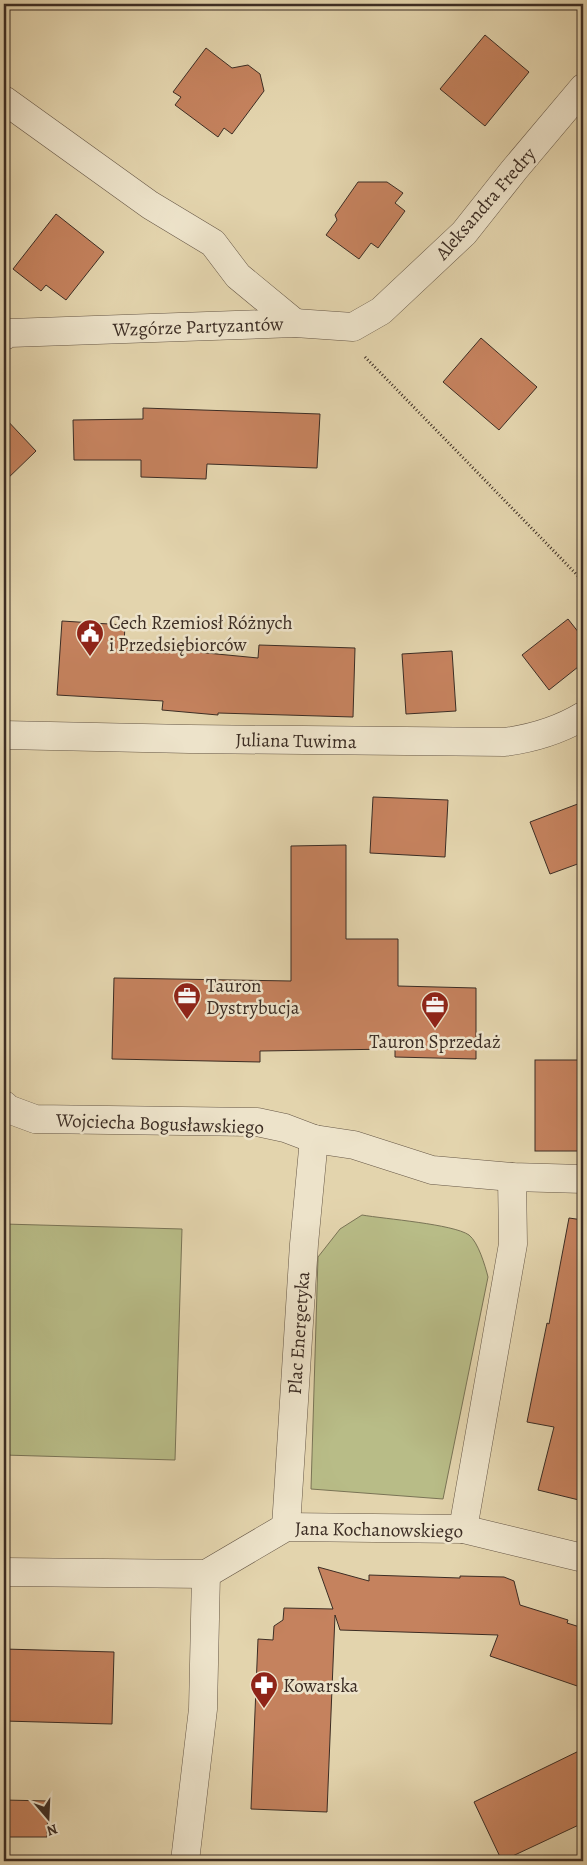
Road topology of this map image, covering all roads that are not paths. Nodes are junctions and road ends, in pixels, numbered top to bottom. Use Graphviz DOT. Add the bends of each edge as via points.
graph roads {
  1 [pos="583,88"];
  2 [pos="4,100"];
  3 [pos="295,323"];
  4 [pos="4,336"];
  5 [pos="583,716"];
  6 [pos="4,735"];
  7 [pos="4,1105"];
  8 [pos="314,1139"];
  9 [pos="512,1177"];
  10 [pos="583,1179"];
  11 [pos="286,1527"];
  12 [pos="463,1529"];
  13 [pos="583,1558"];
  14 [pos="4,1572"];
  15 [pos="206,1574"];
  16 [pos="185,1861"];
  1 -- 3 [label="street, Aleksandra Fredry" via="464,233 381,311 353,327"];
  2 -- 3 [label="street, Wzgórze Partyzantów" via="150,205 213,243 238,276"];
  3 -- 4 [label="street, Wzgórze Partyzantów" via="10,333"];
  5 -- 6 [label="street, Juliana Tuwima" via="548,734 505,742"];
  7 -- 8 [label="street, Wojciecha Bogusławskiego" via="8,1110 35,1119 256,1122"];
  8 -- 9 [label="street, Wojciecha Bogusławskiego" via="354,1145 432,1170"];
  8 -- 11 [label="street, Plac Energetyka"];
  9 -- 10 [label="street, Wojciecha Bogusławskiego"];
  9 -- 12 [label="street" via="513,1244"];
  11 -- 12 [label="street, Jana Kochanowskiego"];
  11 -- 15 [label="street, Jana Kochanowskiego"];
  12 -- 13 [label="street, Jana Kochanowskiego"];
  14 -- 15 [label="street"];
  15 -- 16 [label="street" via="203,1709"];
}
